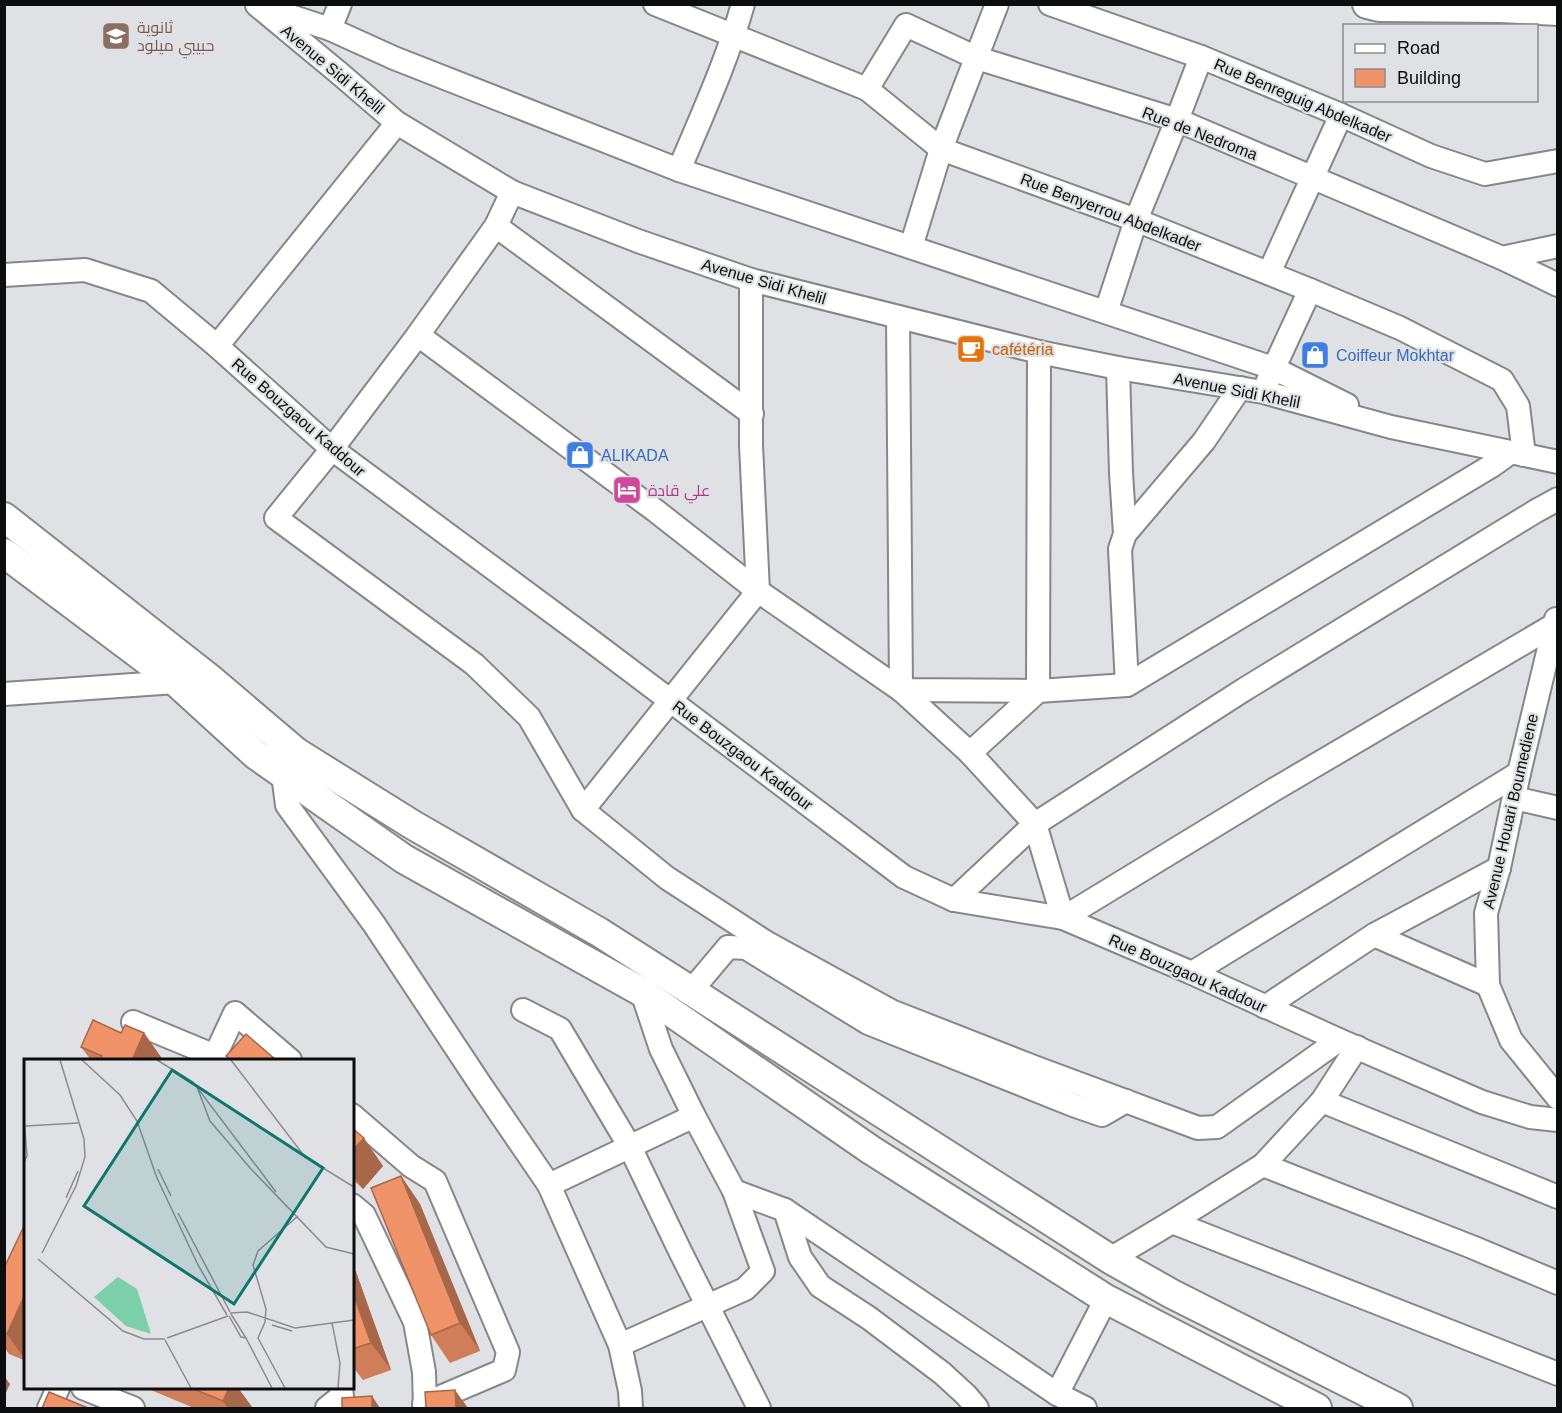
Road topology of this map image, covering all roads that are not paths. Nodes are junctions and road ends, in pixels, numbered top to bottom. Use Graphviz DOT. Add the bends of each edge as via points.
graph roads {
  1 [pos="340,4"];
  2 [pos="655,4"];
  3 [pos="743,4"];
  4 [pos="997,4"];
  5 [pos="1050,4"];
  6 [pos="1367,4"];
  7 [pos="256,5"];
  8 [pos="1502,6"];
  9 [pos="1557,11"];
  10 [pos="330,29"];
  11 [pos="734,36"];
  12 [pos="1201,57"];
  13 [pos="977,58"];
  14 [pos="867,89"];
  15 [pos="1341,115"];
  16 [pos="1177,120"];
  17 [pos="397,123"];
  18 [pos="941,149"];
  19 [pos="1557,161"];
  20 [pos="679,170"];
  21 [pos="1312,178"];
  22 [pos="512,192"];
  23 [pos="1136,220"];
  24 [pos="496,226"];
  25 [pos="1557,246"];
  26 [pos="910,247"];
  27 [pos="1502,258"];
  28 [pos="1269,273"];
  29 [pos="4,275"];
  30 [pos="751,280"];
  31 [pos="1557,285"];
  32 [pos="1311,290"];
  33 [pos="1106,312"];
  34 [pos="898,316"];
  35 [pos="418,335"];
  36 [pos="217,346"];
  37 [pos="1039,352"];
  38 [pos="1118,368"];
  39 [pos="1273,368"];
  40 [pos="1240,388"];
  41 [pos="1263,392"];
  42 [pos="752,414"];
  43 [pos="1391,427"];
  44 [pos="332,449"];
  45 [pos="1518,453"];
  46 [pos="1557,462"];
  47 [pos="1557,499"];
  48 [pos="4,517"];
  49 [pos="1125,534"];
  50 [pos="4,553"];
  51 [pos="758,591"];
  52 [pos="1556,620"];
  53 [pos="176,682"];
  54 [pos="1127,686"];
  55 [pos="901,690"];
  56 [pos="1038,691"];
  57 [pos="4,694"];
  58 [pos="671,701"];
  59 [pos="970,753"];
  60 [pos="289,763"];
  61 [pos="1519,773"];
  62 [pos="1514,798"];
  63 [pos="1557,808"];
  64 [pos="583,810"];
  65 [pos="1035,824"];
  66 [pos="1499,868"];
  67 [pos="954,900"];
  68 [pos="1063,918"];
  69 [pos="1374,935"];
  70 [pos="1192,973"];
  71 [pos="1488,985"];
  72 [pos="691,991"];
  73 [pos="642,992"];
  74 [pos="1265,1007"];
  75 [pos="523,1010"];
  76 [pos="133,1022"];
  77 [pos="1348,1044"];
  78 [pos="215,1059"];
  79 [pos="289,1059"];
  80 [pos="1557,1098"];
  81 [pos="1126,1101"];
  82 [pos="1322,1101"];
  83 [pos="694,1116"];
  84 [pos="354,1117"];
  85 [pos="1557,1120"];
  86 [pos="630,1147"];
  87 [pos="1263,1165"];
  88 [pos="411,1166"];
  89 [pos="549,1185"];
  90 [pos="734,1191"];
  91 [pos="1554,1194"];
  92 [pos="373,1200"];
  93 [pos="785,1210"];
  94 [pos="1172,1222"];
  95 [pos="1110,1259"];
  96 [pos="1557,1283"];
  97 [pos="1106,1299"];
  98 [pos="707,1305"];
  99 [pos="620,1344"];
  100 [pos="1557,1374"];
  101 [pos="58,1389"];
  102 [pos="86,1389"];
  103 [pos="341,1389"];
  104 [pos="1058,1394"];
  105 [pos="424,1406"];
  106 [pos="49,1408"];
  107 [pos="133,1408"];
  108 [pos="327,1408"];
  109 [pos="631,1408"];
  110 [pos="759,1408"];
  111 [pos="977,1408"];
  112 [pos="1085,1408"];
  113 [pos="1317,1408"];
  114 [pos="1398,1408"];
  1 -- 10 [label="street"];
  2 -- 11 [label="street, Rue Benyerrou Abdelkader"];
  3 -- 11 [label="street"];
  4 -- 13 [label="street"];
  5 -- 12 [label="street, Rue Benreguig Abdelkader"];
  6 -- 8 [label="main road"];
  7 -- 10 [label="street, Avenue Sidi Khelil"];
  7 -- 17 [label="street, Avenue Sidi Khelil"];
  8 -- 9 [label="main road"];
  10 -- 20 [label="street, Avenue Sidi Khelil"];
  11 -- 14 [label="street, Rue Benyerrou Abdelkader"];
  11 -- 20 [label="street"];
  12 -- 15 [label="street, Rue Benreguig Abdelkader"];
  12 -- 16 [label="street"];
  13 -- 14 [label="street, Rue de Nedroma" via="906,25"];
  13 -- 16 [label="street, Rue de Nedroma"];
  13 -- 18 [label="street"];
  14 -- 18 [label="street, Rue Benyerrou Abdelkader"];
  15 -- 19 [label="street, Rue Benreguig Abdelkader" via="1431,156 1485,174"];
  15 -- 21 [label="street"];
  16 -- 21 [label="street, Rue de Nedroma"];
  16 -- 23 [label="street"];
  17 -- 22 [label="street, Avenue Sidi Khelil"];
  17 -- 36 [label="street"];
  18 -- 23 [label="street, Rue Benyerrou Abdelkader"];
  18 -- 26 [label="street"];
  20 -- 26 [label="street, Avenue Sidi Khelil"];
  21 -- 27 [label="street, Rue de Nedroma"];
  21 -- 28 [label="street"];
  22 -- 24 [label="street"];
  22 -- 30 [label="street, Avenue Sidi Khelil"];
  23 -- 28 [label="street, Rue Benyerrou Abdelkader"];
  23 -- 33 [label="street"];
  24 -- 35 [label="street"];
  24 -- 42 [label="street"];
  25 -- 27 [label="street"];
  26 -- 33 [label="street, Avenue Sidi Khelil"];
  27 -- 31 [label="street, Rue de Nedroma"];
  28 -- 32 [label="street, Rue Benyerrou Abdelkader"];
  29 -- 36 [label="street, Rue Bouzgaou Kaddour" via="85,270 152,291"];
  30 -- 34 [label="street, Avenue Sidi Khelil"];
  30 -- 42 [label="street"];
  32 -- 39 [label="street"];
  32 -- 45 [label="street, Rue Benyerrou Abdelkader" via="1400,327 1502,380 1518,406"];
  33 -- 39 [label="street, Avenue Sidi Khelil"];
  34 -- 37 [label="street, Avenue Sidi Khelil"];
  34 -- 55 [label="street"];
  35 -- 44 [label="street"];
  35 -- 51 [label="street"];
  36 -- 44 [label="street, Rue Bouzgaou Kaddour"];
  37 -- 38 [label="street, Avenue Sidi Khelil"];
  37 -- 56 [label="street"];
  38 -- 40 [label="street, Avenue Sidi Khelil"];
  38 -- 49 [label="street"];
  39 -- 41 [label="street"];
  39 -- 43 [label="street, Avenue Sidi Khelil"];
  40 -- 41 [label="street, Avenue Sidi Khelil"];
  40 -- 49 [label="street" via="1204,441"];
  41 -- 43 [label="street, Avenue Sidi Khelil"];
  42 -- 51 [label="street"];
  43 -- 45 [label="street, Avenue Sidi Khelil"];
  44 -- 58 [label="street, Rue Bouzgaou Kaddour"];
  44 -- 64 [label="street" via="276,518 474,664 529,717"];
  45 -- 46 [label="street, Avenue Sidi Khelil"];
  45 -- 54 [label="street"];
  47 -- 65 [label="street" via="1245,689"];
  48 -- 60 [label="main road" via="209,678"];
  49 -- 54 [label="street" via="1120,549"];
  50 -- 53 [label="main road"];
  51 -- 55 [label="street"];
  51 -- 58 [label="street"];
  52 -- 61 [label="street, Avenue Houari Boumediene"];
  52 -- 68 [label="street"];
  53 -- 57 [label="street"];
  53 -- 60 [label="main road" via="256,755"];
  54 -- 56 [label="street"];
  55 -- 56 [label="street"];
  55 -- 59 [label="street"];
  56 -- 59 [label="street"];
  58 -- 64 [label="street"];
  58 -- 67 [label="street, Rue Bouzgaou Kaddour" via="904,877"];
  59 -- 65 [label="street"];
  60 -- 72 [label="main road" via="412,825 599,932"];
  60 -- 73 [label="main road" via="404,859"];
  60 -- 89 [label="street" via="287,805 374,924"];
  61 -- 62 [label="street, Avenue Houari Boumediene"];
  61 -- 70 [label="street"];
  62 -- 63 [label="street"];
  62 -- 66 [label="street, Avenue Houari Boumediene"];
  64 -- 81 [label="street" via="667,878 767,943 891,1011"];
  65 -- 67 [label="street"];
  65 -- 68 [label="street"];
  66 -- 69 [label="street"];
  66 -- 71 [label="street, Avenue Houari Boumediene" via="1486,913"];
  67 -- 68 [label="street, Rue Bouzgaou Kaddour"];
  68 -- 70 [label="street, Rue Bouzgaou Kaddour"];
  69 -- 71 [label="street"];
  69 -- 74 [label="street"];
  70 -- 74 [label="street, Rue Bouzgaou Kaddour"];
  71 -- 80 [label="street, Avenue Houari Boumediene" via="1511,1040"];
  72 -- 81 [label="street" via="728,947 747,948 868,1023 1072,1106 1102,1114"];
  72 -- 95 [label="main road"];
  73 -- 83 [label="street" via="661,1050"];
  73 -- 97 [label="main road" via="871,1150"];
  74 -- 77 [label="street, Rue Bouzgaou Kaddour"];
  75 -- 86 [label="street" via="560,1029"];
  76 -- 78 [label="street"];
  77 -- 81 [label="street" via="1217,1127 1198,1128"];
  77 -- 82 [label="street"];
  77 -- 85 [label="street, Rue Bouzgaou Kaddour" via="1482,1102 1530,1117"];
  78 -- 79 [label="street" via="236,1013"];
  82 -- 87 [label="street"];
  82 -- 91 [label="street"];
  83 -- 86 [label="street"];
  83 -- 90 [label="street"];
  84 -- 88 [label="street"];
  86 -- 89 [label="street"];
  86 -- 98 [label="street"];
  87 -- 94 [label="street"];
  87 -- 96 [label="street"];
  88 -- 92 [label="street"];
  88 -- 105 [label="street" via="435,1181 508,1352 504,1370"];
  89 -- 99 [label="street"];
  90 -- 93 [label="street"];
  90 -- 98 [label="street" via="763,1271 745,1289"];
  92 -- 105 [label="street" via="415,1322 424,1371"];
  93 -- 104 [label="street"];
  93 -- 111 [label="street" via="800,1257 820,1286 869,1317 942,1373"];
  94 -- 95 [label="street"];
  94 -- 100 [label="street"];
  95 -- 114 [label="main road"];
  97 -- 104 [label="street"];
  97 -- 113 [label="main road"];
  98 -- 99 [label="street"];
  98 -- 110 [label="street"];
  99 -- 109 [label="street"];
  101 -- 106 [label="street"];
  102 -- 107 [label="street"];
  103 -- 108 [label="street" via="342,1396"];
  104 -- 112 [label="street"];
}
